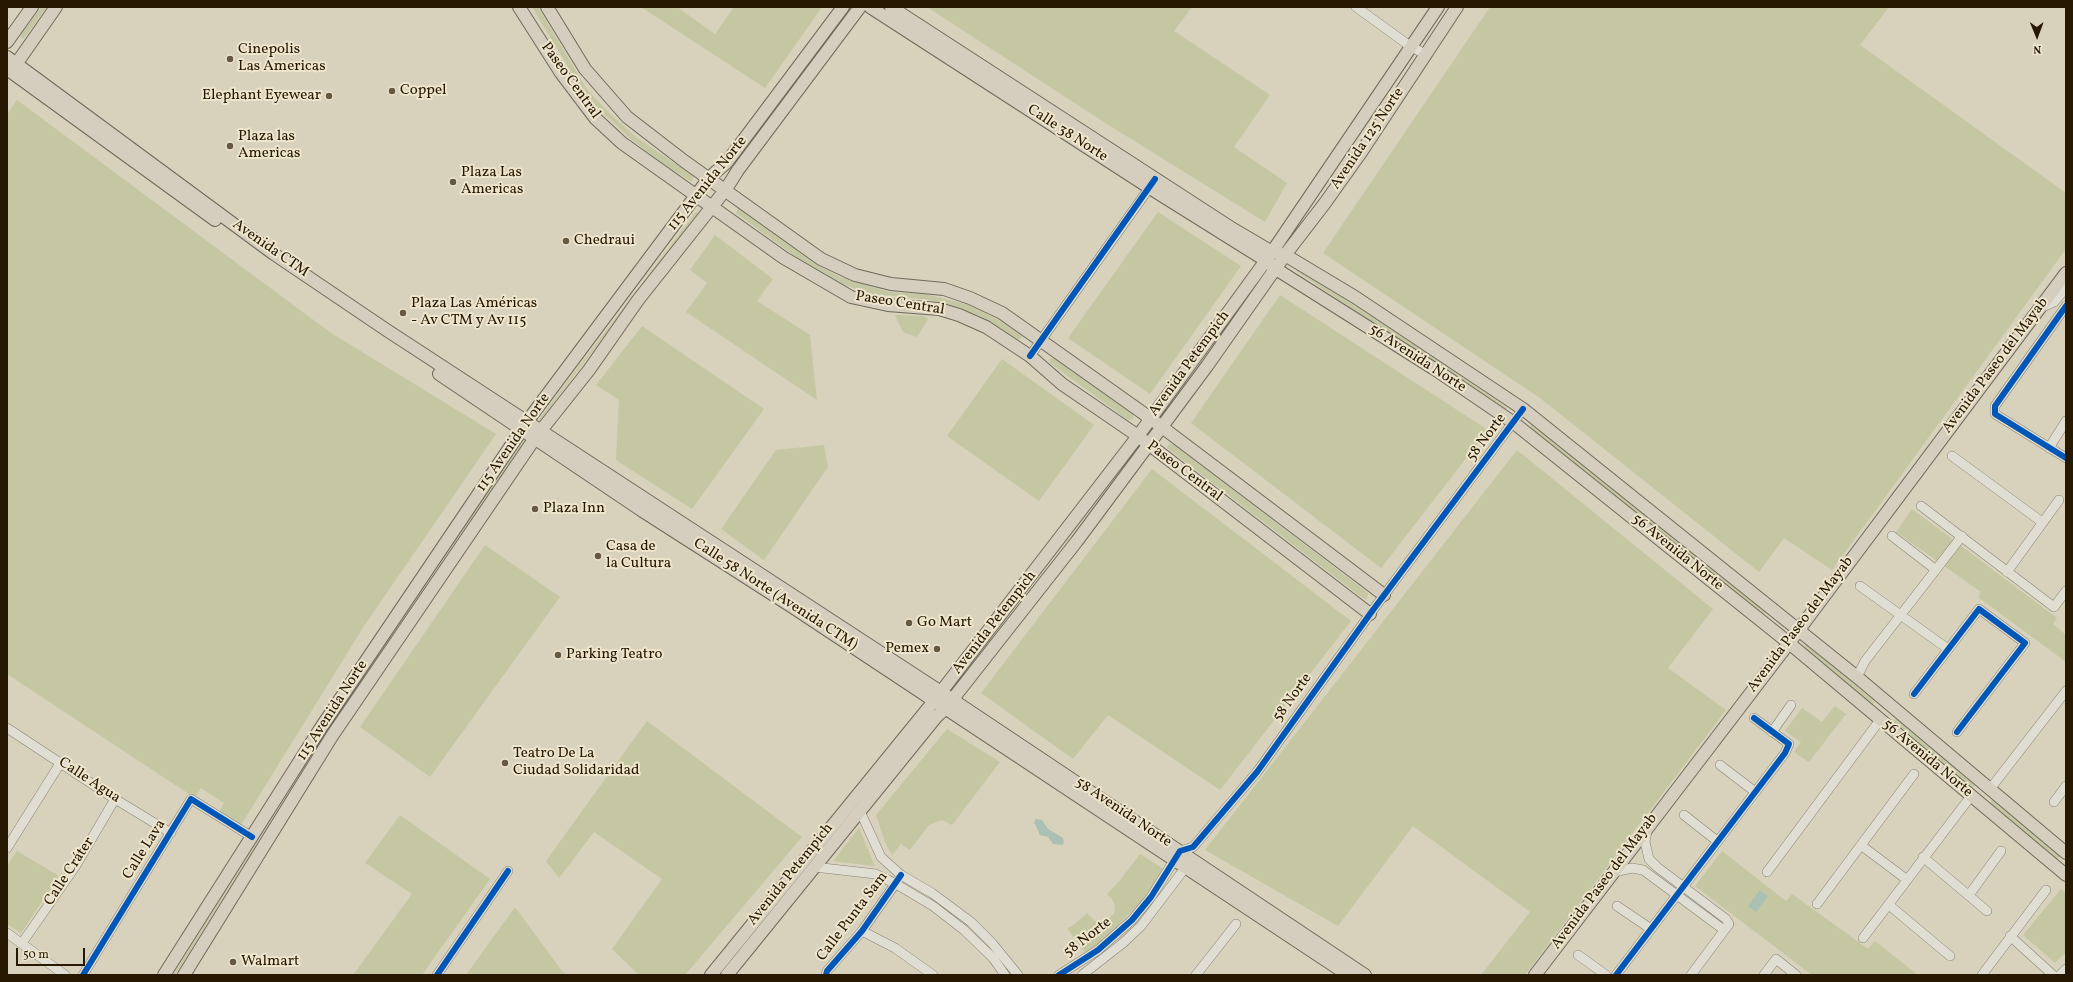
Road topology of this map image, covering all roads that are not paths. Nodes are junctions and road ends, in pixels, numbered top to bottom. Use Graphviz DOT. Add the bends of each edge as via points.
graph roads {
  1 [pos="32,7"];
  2 [pos="56,7"];
  3 [pos="519,7"];
  4 [pos="547,7"];
  5 [pos="843,7"];
  6 [pos="860,7"];
  7 [pos="870,7"];
  8 [pos="891,7"];
  9 [pos="1356,7"];
  10 [pos="1438,7"];
  11 [pos="1457,7"];
  12 [pos="7,42"];
  13 [pos="1410,46"];
  14 [pos="1425,54"];
  15 [pos="10,68"];
  16 [pos="709,178"];
  17 [pos="1152,183"];
  18 [pos="726,189"];
  19 [pos="698,196"];
  20 [pos="1325,203"];
  21 [pos="712,206"];
  22 [pos="1285,255"];
  23 [pos="1268,256"];
  24 [pos="1276,269"];
  25 [pos="1312,270"];
  26 [pos="2066,273"];
  27 [pos="2066,288"];
  28 [pos="2066,306"];
  29 [pos="2041,308"];
  30 [pos="1042,341"];
  31 [pos="1030,356"];
  32 [pos="1523,409"];
  33 [pos="1150,418"];
  34 [pos="2066,421"];
  35 [pos="1514,423"];
  36 [pos="525,425"];
  37 [pos="1161,426"];
  38 [pos="538,434"];
  39 [pos="1138,436"];
  40 [pos="1148,444"];
  41 [pos="2049,448"];
  42 [pos="1952,456"];
  43 [pos="2066,458"];
  44 [pos="2059,500"];
  45 [pos="1921,506"];
  46 [pos="2042,522"];
  47 [pos="1892,536"];
  48 [pos="1962,536"];
  49 [pos="1936,570"];
  50 [pos="2007,572"];
  51 [pos="1860,586"];
  52 [pos="2066,591"];
  53 [pos="1384,595"];
  54 [pos="1370,614"];
  55 [pos="1901,615"];
  56 [pos="1799,629"];
  57 [pos="1789,643"];
  58 [pos="1948,649"];
  59 [pos="1857,677"];
  60 [pos="2066,691"];
  61 [pos="1914,694"];
  62 [pos="938,696"];
  63 [pos="949,704"];
  64 [pos="1791,705"];
  65 [pos="1890,705"];
  66 [pos="1754,718"];
  67 [pos="1880,720"];
  68 [pos="7,728"];
  69 [pos="1772,732"];
  70 [pos="1957,732"];
  71 [pos="61,762"];
  72 [pos="1720,765"];
  73 [pos="1914,774"];
  74 [pos="2066,786"];
  75 [pos="1990,789"];
  76 [pos="1754,791"];
  77 [pos="115,799"];
  78 [pos="1975,799"];
  79 [pos="2054,802"];
  80 [pos="860,811"];
  81 [pos="1684,815"];
  82 [pos="1648,826"];
  83 [pos="171,833"];
  84 [pos="252,837"];
  85 [pos="1717,841"];
  86 [pos="1862,846"];
  87 [pos="7,848"];
  88 [pos="2001,851"];
  89 [pos="2066,853"];
  90 [pos="1177,855"];
  91 [pos="1190,857"];
  92 [pos="1923,857"];
  93 [pos="814,867"];
  94 [pos="1657,867"];
  95 [pos="2064,870"];
  96 [pos="508,871"];
  97 [pos="1614,872"];
  98 [pos="1767,872"];
  99 [pos="1650,874"];
  100 [pos="901,875"];
  101 [pos="1906,879"];
  102 [pos="896,884"];
  103 [pos="1682,886"];
  104 [pos="2046,890"];
  105 [pos="1676,894"];
  106 [pos="1969,895"];
  107 [pos="1817,904"];
  108 [pos="1889,905"];
  109 [pos="1617,906"];
  110 [pos="1987,911"];
  111 [pos="1132,920"];
  112 [pos="1236,924"];
  113 [pos="1141,926"];
  114 [pos="1651,929"];
  115 [pos="862,930"];
  116 [pos="1724,930"];
  117 [pos="7,933"];
  118 [pos="2010,936"];
  119 [pos="1863,938"];
  120 [pos="22,944"];
  121 [pos="1578,955"];
  122 [pos="1950,956"];
  123 [pos="2066,968"];
  124 [pos="2051,974"];
  125 [pos="65,975"];
  126 [pos="83,975"];
  127 [pos="164,975"];
  128 [pos="184,975"];
  129 [pos="437,975"];
  130 [pos="711,975"];
  131 [pos="727,975"];
  132 [pos="826,975"];
  133 [pos="934,975"];
  134 [pos="1005,975"];
  135 [pos="1018,975"];
  136 [pos="1059,975"];
  137 [pos="1082,975"];
  138 [pos="1196,975"];
  139 [pos="1348,975"];
  140 [pos="1365,975"];
  141 [pos="1534,975"];
  142 [pos="1606,975"];
  143 [pos="1616,975"];
  144 [pos="1691,975"];
  145 [pos="1764,975"];
  146 [pos="1796,975"];
  147 [pos="1982,975"];
  148 [pos="2060,975"];
  1 -- 12 [label="main road"];
  2 -- 15 [label="main road"];
  3 -- 19 [label="main road, Paseo Central" via="561,73 595,118 622,142"];
  4 -- 16 [label="main road, Paseo Central" via="585,69 610,100 634,122"];
  5 -- 16 [label="main road, 115 Avenida Norte" via="727,162"];
  6 -- 18 [label="main road, 115 Avenida Norte"];
  7 -- 17 [label="main road, Calle 38 Norte"];
  8 -- 17 [label="main road, Calle 38 Norte"];
  9 -- 13 [label="street"];
  10 -- 13 [label="main road, Avenida 125 Norte"];
  11 -- 14 [label="main road, Avenida 125 Norte"];
  13 -- 14 [label="street"];
  13 -- 23 [label="main road, Avenida 125 Norte"];
  14 -- 20 [label="main road, Avenida 125 Norte"];
  15 -- 36 [label="main road, Avenida CTM" via="270,260"];
  16 -- 18 [label="main road, Paseo Central"];
  16 -- 19 [label="main road, 115 Avenida Norte"];
  17 -- 23 [label="main road, Calle 38 Norte"];
  17 -- 30 [label="street"];
  18 -- 21 [label="main road, 115 Avenida Norte"];
  18 -- 30 [label="main road, Paseo Central" via="821,259 848,272 891,284 944,289 970,298 1002,313"];
  19 -- 21 [label="main road, Paseo Central"];
  19 -- 36 [label="main road, 115 Avenida Norte"];
  20 -- 22 [label="main road, Avenida 125 Norte"];
  20 -- 25 [label="main road, 56 Avenida Norte" via="1324,214 1299,254"];
  21 -- 31 [label="main road, Paseo Central" via="784,258 851,297 888,306 939,309 959,315 986,327"];
  21 -- 38 [label="main road, 115 Avenida Norte" via="638,300 590,370"];
  22 -- 23 [label="main road, 56 Avenida Norte"];
  22 -- 24 [label="main road, Avenida 125 Norte"];
  22 -- 25 [label="main road, 56 Avenida Norte"];
  23 -- 24 [label="main road, 56 Avenida Norte"];
  23 -- 33 [label="main road, Avenida Petempich"];
  24 -- 35 [label="main road, 56 Avenida Norte"];
  24 -- 37 [label="main road, Avenida Petempich"];
  25 -- 32 [label="main road, 56 Avenida Norte"];
  26 -- 29 [label="main road, Avenida Paseo del Mayab"];
  27 -- 29 [label="street" via="2054,302"];
  28 -- 41 [label="street" via="1995,406 1995,414"];
  29 -- 56 [label="main road, Avenida Paseo del Mayab"];
  30 -- 31 [label="street"];
  30 -- 33 [label="main road, Paseo Central"];
  31 -- 39 [label="main road, Paseo Central" via="1062,384"];
  32 -- 35 [label="street, 58 Norte"];
  32 -- 56 [label="main road, 56 Avenida Norte"];
  33 -- 37 [label="main road, Paseo Central"];
  33 -- 39 [label="main road, Avenida Petempich"];
  34 -- 41 [label="street"];
  35 -- 53 [label="street, 58 Norte"];
  35 -- 57 [label="main road, 56 Avenida Norte"];
  36 -- 38 [label="main road, Avenida CTM"];
  36 -- 84 [label="main road, 115 Avenida Norte" via="320,729"];
  37 -- 40 [label="main road, Avenida Petempich"];
  37 -- 53 [label="main road, Paseo Central"];
  38 -- 62 [label="main road, Calle 58 Norte (Avenida CTM)"];
  38 -- 128 [label="main road, 115 Avenida Norte" via="332,736"];
  39 -- 40 [label="main road, Paseo Central"];
  39 -- 62 [label="main road, Avenida Petempich"];
  40 -- 54 [label="main road, Paseo Central"];
  40 -- 63 [label="main road, Avenida Petempich" via="1077,541"];
  41 -- 43 [label="street"];
  42 -- 46 [label="street"];
  44 -- 46 [label="street"];
  45 -- 48 [label="street"];
  46 -- 50 [label="street"];
  47 -- 49 [label="street"];
  48 -- 49 [label="street"];
  48 -- 50 [label="street"];
  49 -- 55 [label="street"];
  50 -- 52 [label="street" via="2054,607"];
  51 -- 55 [label="street"];
  53 -- 54 [label="street, 58 Norte"];
  54 -- 91 [label="street, 58 Norte" via="1257,772"];
  55 -- 58 [label="street"];
  55 -- 59 [label="street" via="1865,661"];
  56 -- 57 [label="main road, Avenida Paseo del Mayab"];
  56 -- 59 [label="main road, 56 Avenida Norte"];
  57 -- 67 [label="main road, 56 Avenida Norte"];
  57 -- 82 [label="main road, Avenida Paseo del Mayab"];
  58 -- 61 [label="street"];
  58 -- 70 [label="street" via="1979,609 2025,643"];
  59 -- 65 [label="main road, 56 Avenida Norte"];
  60 -- 75 [label="street"];
  62 -- 63 [label="main road, 58 Avenida Norte"];
  62 -- 130 [label="main road, Avenida Petempich"];
  63 -- 80 [label="main road, Avenida Petempich"];
  63 -- 90 [label="main road, 58 Avenida Norte"];
  64 -- 69 [label="street"];
  65 -- 67 [label="main road"];
  65 -- 75 [label="main road, 56 Avenida Norte"];
  66 -- 69 [label="street"];
  67 -- 78 [label="main road, 56 Avenida Norte"];
  67 -- 98 [label="street"];
  68 -- 71 [label="street, Calle Agua"];
  69 -- 76 [label="street" via="1789,744 1785,753"];
  71 -- 77 [label="street, Calle Agua"];
  71 -- 87 [label="street"];
  72 -- 76 [label="street"];
  73 -- 86 [label="street"];
  74 -- 79 [label="street"];
  75 -- 78 [label="main road"];
  75 -- 89 [label="main road, 56 Avenida Norte"];
  76 -- 85 [label="street"];
  77 -- 83 [label="street, Calle Agua"];
  77 -- 120 [label="street, Calle Cráter" via="75,867"];
  78 -- 92 [label="street"];
  78 -- 95 [label="main road, 56 Avenida Norte"];
  80 -- 93 [label="main road, Avenida Petempich"];
  80 -- 100 [label="street, Calle Punta Sam" via="881,857"];
  81 -- 85 [label="street"];
  82 -- 94 [label="street" via="1644,842 1649,859"];
  82 -- 97 [label="main road, Avenida Paseo del Mayab"];
  83 -- 84 [label="street, Calle Lava" via="191,799"];
  83 -- 126 [label="street, Calle Lava"];
  84 -- 127 [label="main road, 115 Avenida Norte"];
  85 -- 103 [label="street"];
  86 -- 101 [label="street"];
  86 -- 107 [label="street"];
  88 -- 106 [label="street"];
  90 -- 91 [label="main road, 58 Avenida Norte"];
  90 -- 91 [label="street"];
  90 -- 111 [label="street, 58 Norte" via="1151,898"];
  91 -- 113 [label="street, 58 Norte"];
  91 -- 139 [label="main road"];
  91 -- 140 [label="main road"];
  92 -- 101 [label="street"];
  92 -- 106 [label="street"];
  93 -- 102 [label="street, Calle Punta Sam" via="876,874"];
  93 -- 131 [label="main road, Avenida Petempich"];
  94 -- 99 [label="street"];
  94 -- 103 [label="street"];
  96 -- 129 [label="street"];
  97 -- 99 [label="street" via="1632,868"];
  97 -- 141 [label="main road, Avenida Paseo del Mayab"];
  99 -- 105 [label="street"];
  100 -- 102 [label="street, Calle Punta Sam"];
  100 -- 135 [label="street, Calle Punta Sam" via="932,893 971,922"];
  101 -- 108 [label="street"];
  102 -- 115 [label="street, Calle Punta Sam"];
  102 -- 134 [label="street, Calle Punta Sam" via="964,930 993,958"];
  103 -- 105 [label="street"];
  103 -- 116 [label="street" via="1726,919 1729,924"];
  104 -- 118 [label="street"];
  105 -- 114 [label="street"];
  105 -- 116 [label="street"];
  106 -- 110 [label="street"];
  108 -- 119 [label="street"];
  108 -- 122 [label="street"];
  109 -- 114 [label="street"];
  111 -- 113 [label="street"];
  111 -- 136 [label="street, 58 Norte" via="1098,950"];
  112 -- 138 [label="street"];
  113 -- 137 [label="street, 58 Norte"];
  114 -- 143 [label="street"];
  115 -- 132 [label="street, Calle Punta Sam"];
  115 -- 133 [label="street, Calle Punta Sam" via="895,948"];
  116 -- 144 [label="street"];
  117 -- 120 [label="street"];
  118 -- 124 [label="street"];
  118 -- 147 [label="street"];
  120 -- 125 [label="street"];
  121 -- 142 [label="street"];
  123 -- 148 [label="street"];
  145 -- 146 [label="street" via="1776,959"];
}
